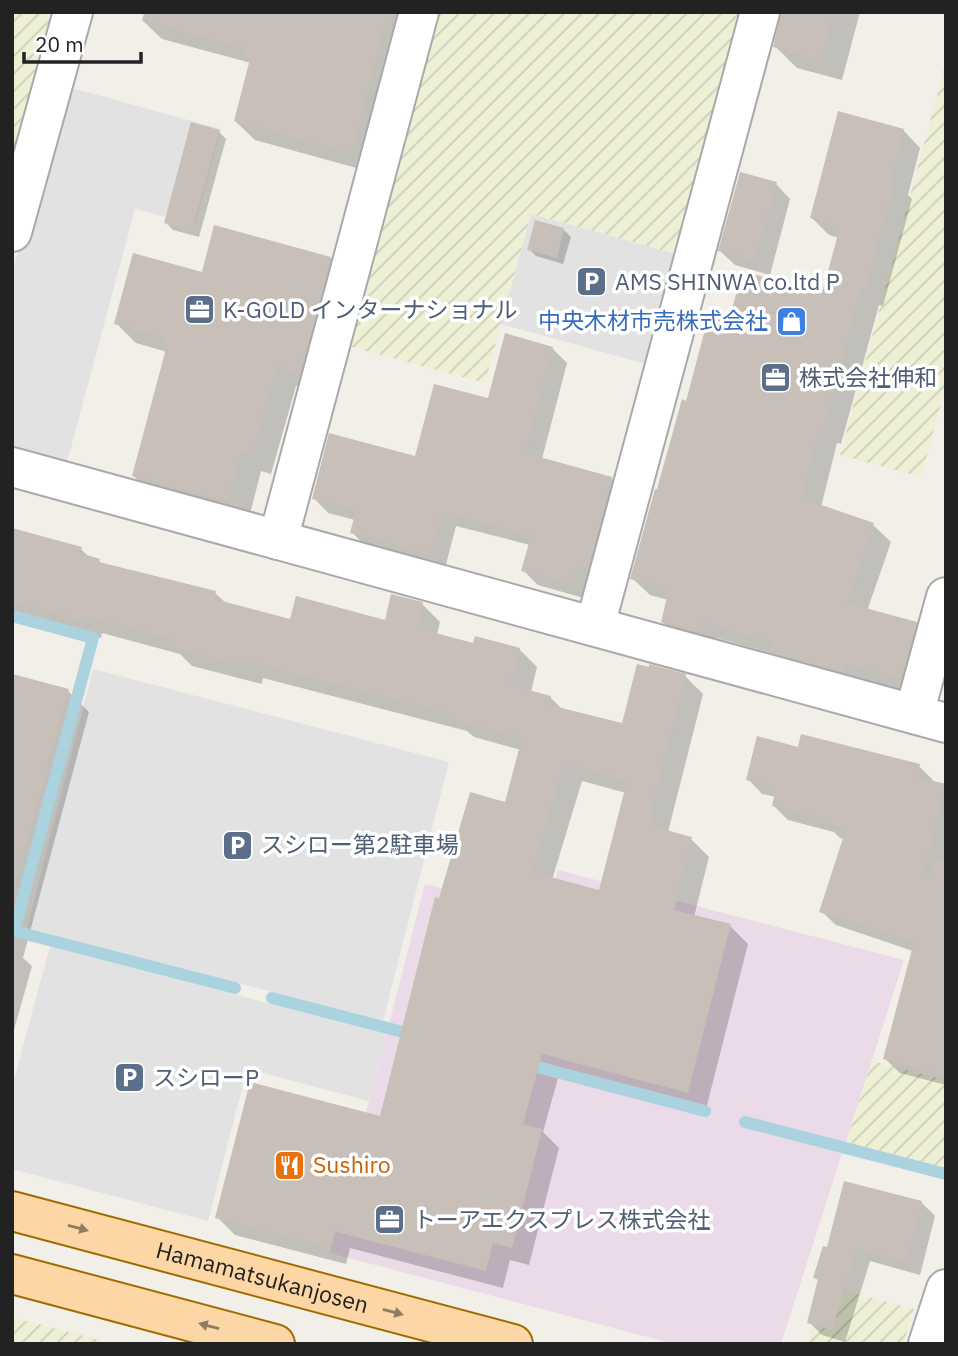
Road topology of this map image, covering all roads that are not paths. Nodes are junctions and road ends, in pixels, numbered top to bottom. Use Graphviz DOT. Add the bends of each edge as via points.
graph roads {
  1 [pos="74,12"];
  2 [pos="419,12"];
  3 [pos="760,12"];
  4 [pos="12,232"];
  5 [pos="12,467"];
  6 [pos="278,540"];
  7 [pos="946,597"];
  8 [pos="595,626"];
  9 [pos="930,719"];
  10 [pos="12,1211"];
  11 [pos="12,1274"];
  12 [pos="946,1289"];
  13 [pos="275,1344"];
  14 [pos="513,1344"];
  15 [pos="928,1344"];
  1 -- 4 [label="street"];
  2 -- 6 [label="street"];
  3 -- 8 [label="street"];
  5 -- 6 [label="street"];
  6 -- 8 [label="street"];
  7 -- 9 [label="street"];
  8 -- 9 [label="street"];
  10 -- 14 [label="main road, Hamamatsukanjosen, one-way"];
  13 -- 11 [label="main road, one-way"];
  12 -- 15 [label="street"];
}
